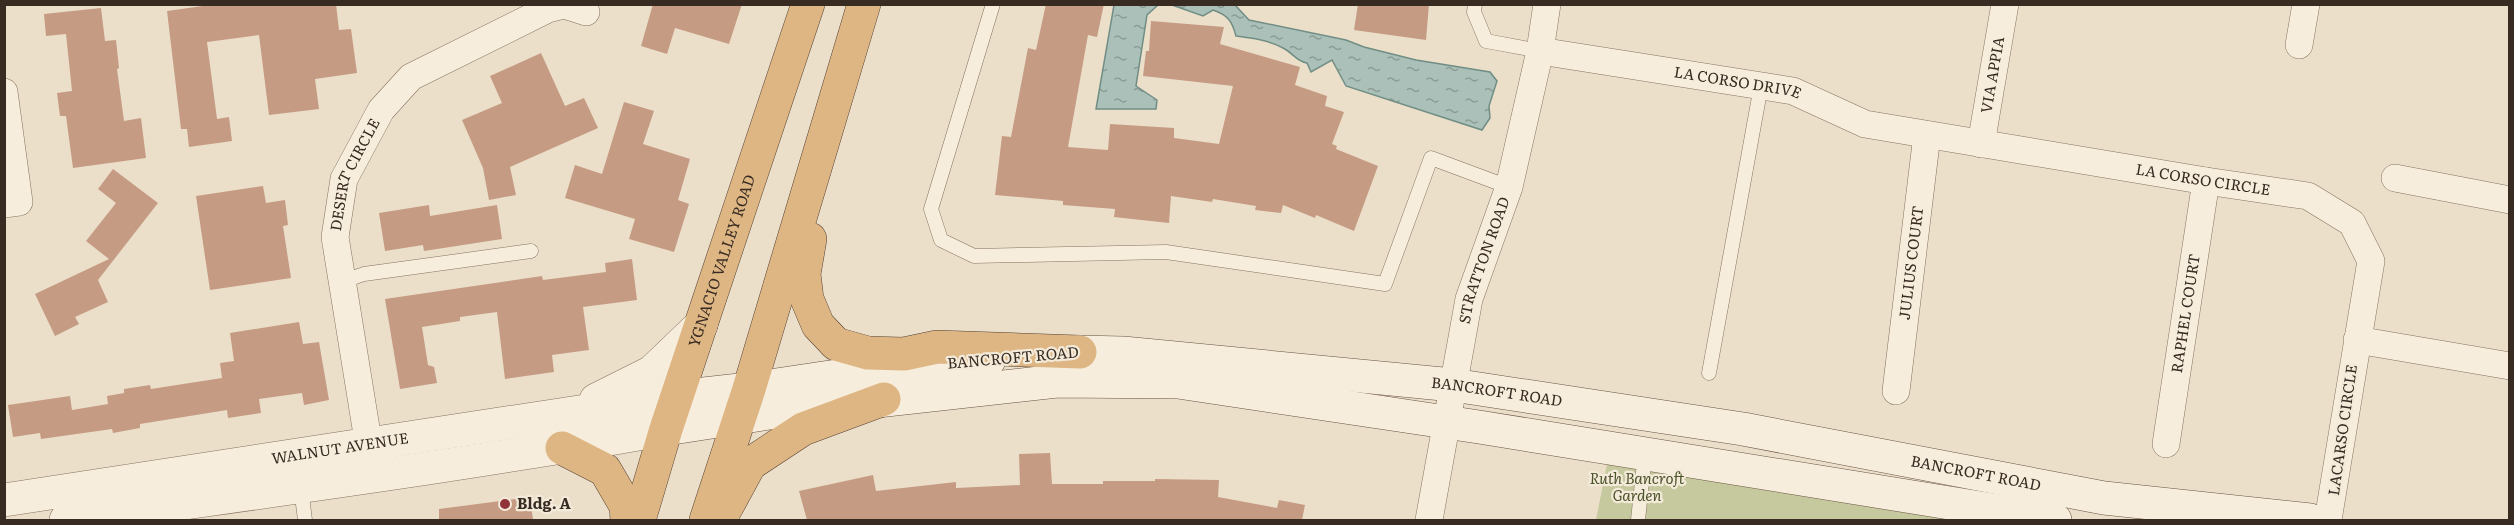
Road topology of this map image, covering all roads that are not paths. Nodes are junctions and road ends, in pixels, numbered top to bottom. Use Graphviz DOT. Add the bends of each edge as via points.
graph roads {
  1 [pos="808,4"];
  2 [pos="864,4"];
  3 [pos="993,4"];
  4 [pos="1475,4"];
  5 [pos="1547,4"];
  6 [pos="2005,4"];
  7 [pos="2306,4"];
  8 [pos="587,8"];
  9 [pos="2299,45"];
  10 [pos="1540,51"];
  11 [pos="1761,86"];
  12 [pos="4,92"];
  13 [pos="832,115"];
  14 [pos="1928,135"];
  15 [pos="1981,144"];
  16 [pos="2396,178"];
  17 [pos="2206,182"];
  18 [pos="1509,187"];
  19 [pos="2510,200"];
  20 [pos="4,204"];
  21 [pos="531,251"];
  22 [pos="342,282"];
  23 [pos="701,326"];
  24 [pos="2357,340"];
  25 [pos="1080,352"];
  26 [pos="2510,366"];
  27 [pos="1709,373"];
  28 [pos="1453,386"];
  29 [pos="1896,391"];
  30 [pos="677,397"];
  31 [pos="884,399"];
  32 [pos="744,403"];
  33 [pos="573,412"];
  34 [pos="1446,422"];
  35 [pos="666,429"];
  36 [pos="368,443"];
  37 [pos="2166,444"];
  38 [pos="562,448"];
  39 [pos="1645,454"];
  40 [pos="374,476"];
  41 [pos="301,488"];
  42 [pos="4,501"];
  43 [pos="66,520"];
  44 [pos="305,520"];
  45 [pos="627,520"];
  46 [pos="639,520"];
  47 [pos="706,520"];
  48 [pos="721,520"];
  49 [pos="1430,520"];
  50 [pos="1638,520"];
  51 [pos="2055,520"];
  52 [pos="2310,520"];
  53 [pos="2328,520"];
  1 -- 23 [label="highway, YGNACIO VALLEY ROAD"];
  2 -- 13 [label="highway"];
  3 -- 18 [label="lane" via="931,209 941,240 974,256 1166,252 1385,284 1431,158"];
  4 -- 10 [label="lane" via="1474,12 1486,41"];
  5 -- 10 [label="street, STRATTON ROAD"];
  6 -- 15 [label="street, VIA APPIA"];
  7 -- 9 [label="street"];
  8 -- 22 [label="street, DESERT CIRCLE" via="564,5 548,9 411,77 381,110 344,178 335,237"];
  10 -- 11 [label="street, LA CORSO DRIVE"];
  10 -- 18 [label="street, STRATTON ROAD"];
  11 -- 14 [label="street, LA CORSO DRIVE" via="1793,91 1865,124"];
  11 -- 27 [label="lane"];
  12 -- 20 [label="street" via="19,202"];
  13 -- 25 [label="highway" via="804,274 813,316 836,344 868,353 904,354 938,347"];
  13 -- 32 [label="highway"];
  14 -- 15 [label="street, LA CORSO CIRCLE"];
  14 -- 29 [label="street, JULIUS COURT"];
  15 -- 17 [label="street, LA CORSO CIRCLE"];
  16 -- 19 [label="street"];
  17 -- 24 [label="street, LA CORSO CIRCLE" via="2308,196 2352,223 2371,261"];
  17 -- 37 [label="street, RAPHEL COURT"];
  18 -- 28 [label="street, STRATTON ROAD" via="1469,298"];
  21 -- 22 [label="lane" via="364,274"];
  22 -- 36 [label="street, DESERT CIRCLE"];
  23 -- 30 [label="highway, YGNACIO VALLEY ROAD"];
  23 -- 33 [label="main road" via="652,372"];
  24 -- 26 [label="street"];
  24 -- 53 [label="street, LACARSO CIRCLE"];
  25 -- 28 [label="main road, BANCROFT ROAD" via="1135,354"];
  25 -- 32 [label="main road, BANCROFT ROAD" via="884,369"];
  28 -- 34 [label="street, STRATTON ROAD"];
  28 -- 52 [label="main road, BANCROFT ROAD" via="1743,429 2104,498"];
  30 -- 32 [label="main road, BANCROFT ROAD"];
  30 -- 33 [label="main road, WALNUT AVENUE"];
  30 -- 35 [label="highway, YGNACIO VALLEY ROAD"];
  31 -- 32 [label="main road, BANCROFT ROAD"];
  31 -- 34 [label="main road, BANCROFT ROAD" via="1057,381 1178,382"];
  31 -- 48 [label="highway" via="803,429 750,464"];
  32 -- 35 [label="main road, BANCROFT ROAD"];
  32 -- 47 [label="highway"];
  33 -- 36 [label="main road, WALNUT AVENUE"];
  34 -- 39 [label="main road, BANCROFT ROAD"];
  34 -- 49 [label="street, STRATTON ROAD"];
  35 -- 38 [label="main road"];
  35 -- 46 [label="highway, YGNACIO VALLEY ROAD"];
  36 -- 40 [label="street, DESERT CIRCLE"];
  36 -- 42 [label="main road, WALNUT AVENUE"];
  38 -- 40 [label="main road"];
  38 -- 45 [label="highway" via="605,470 626,506"];
  39 -- 50 [label="lane"];
  39 -- 51 [label="main road, BANCROFT ROAD"];
  40 -- 41 [label="main road"];
  41 -- 43 [label="main road"];
  41 -- 44 [label="lane"];
}
